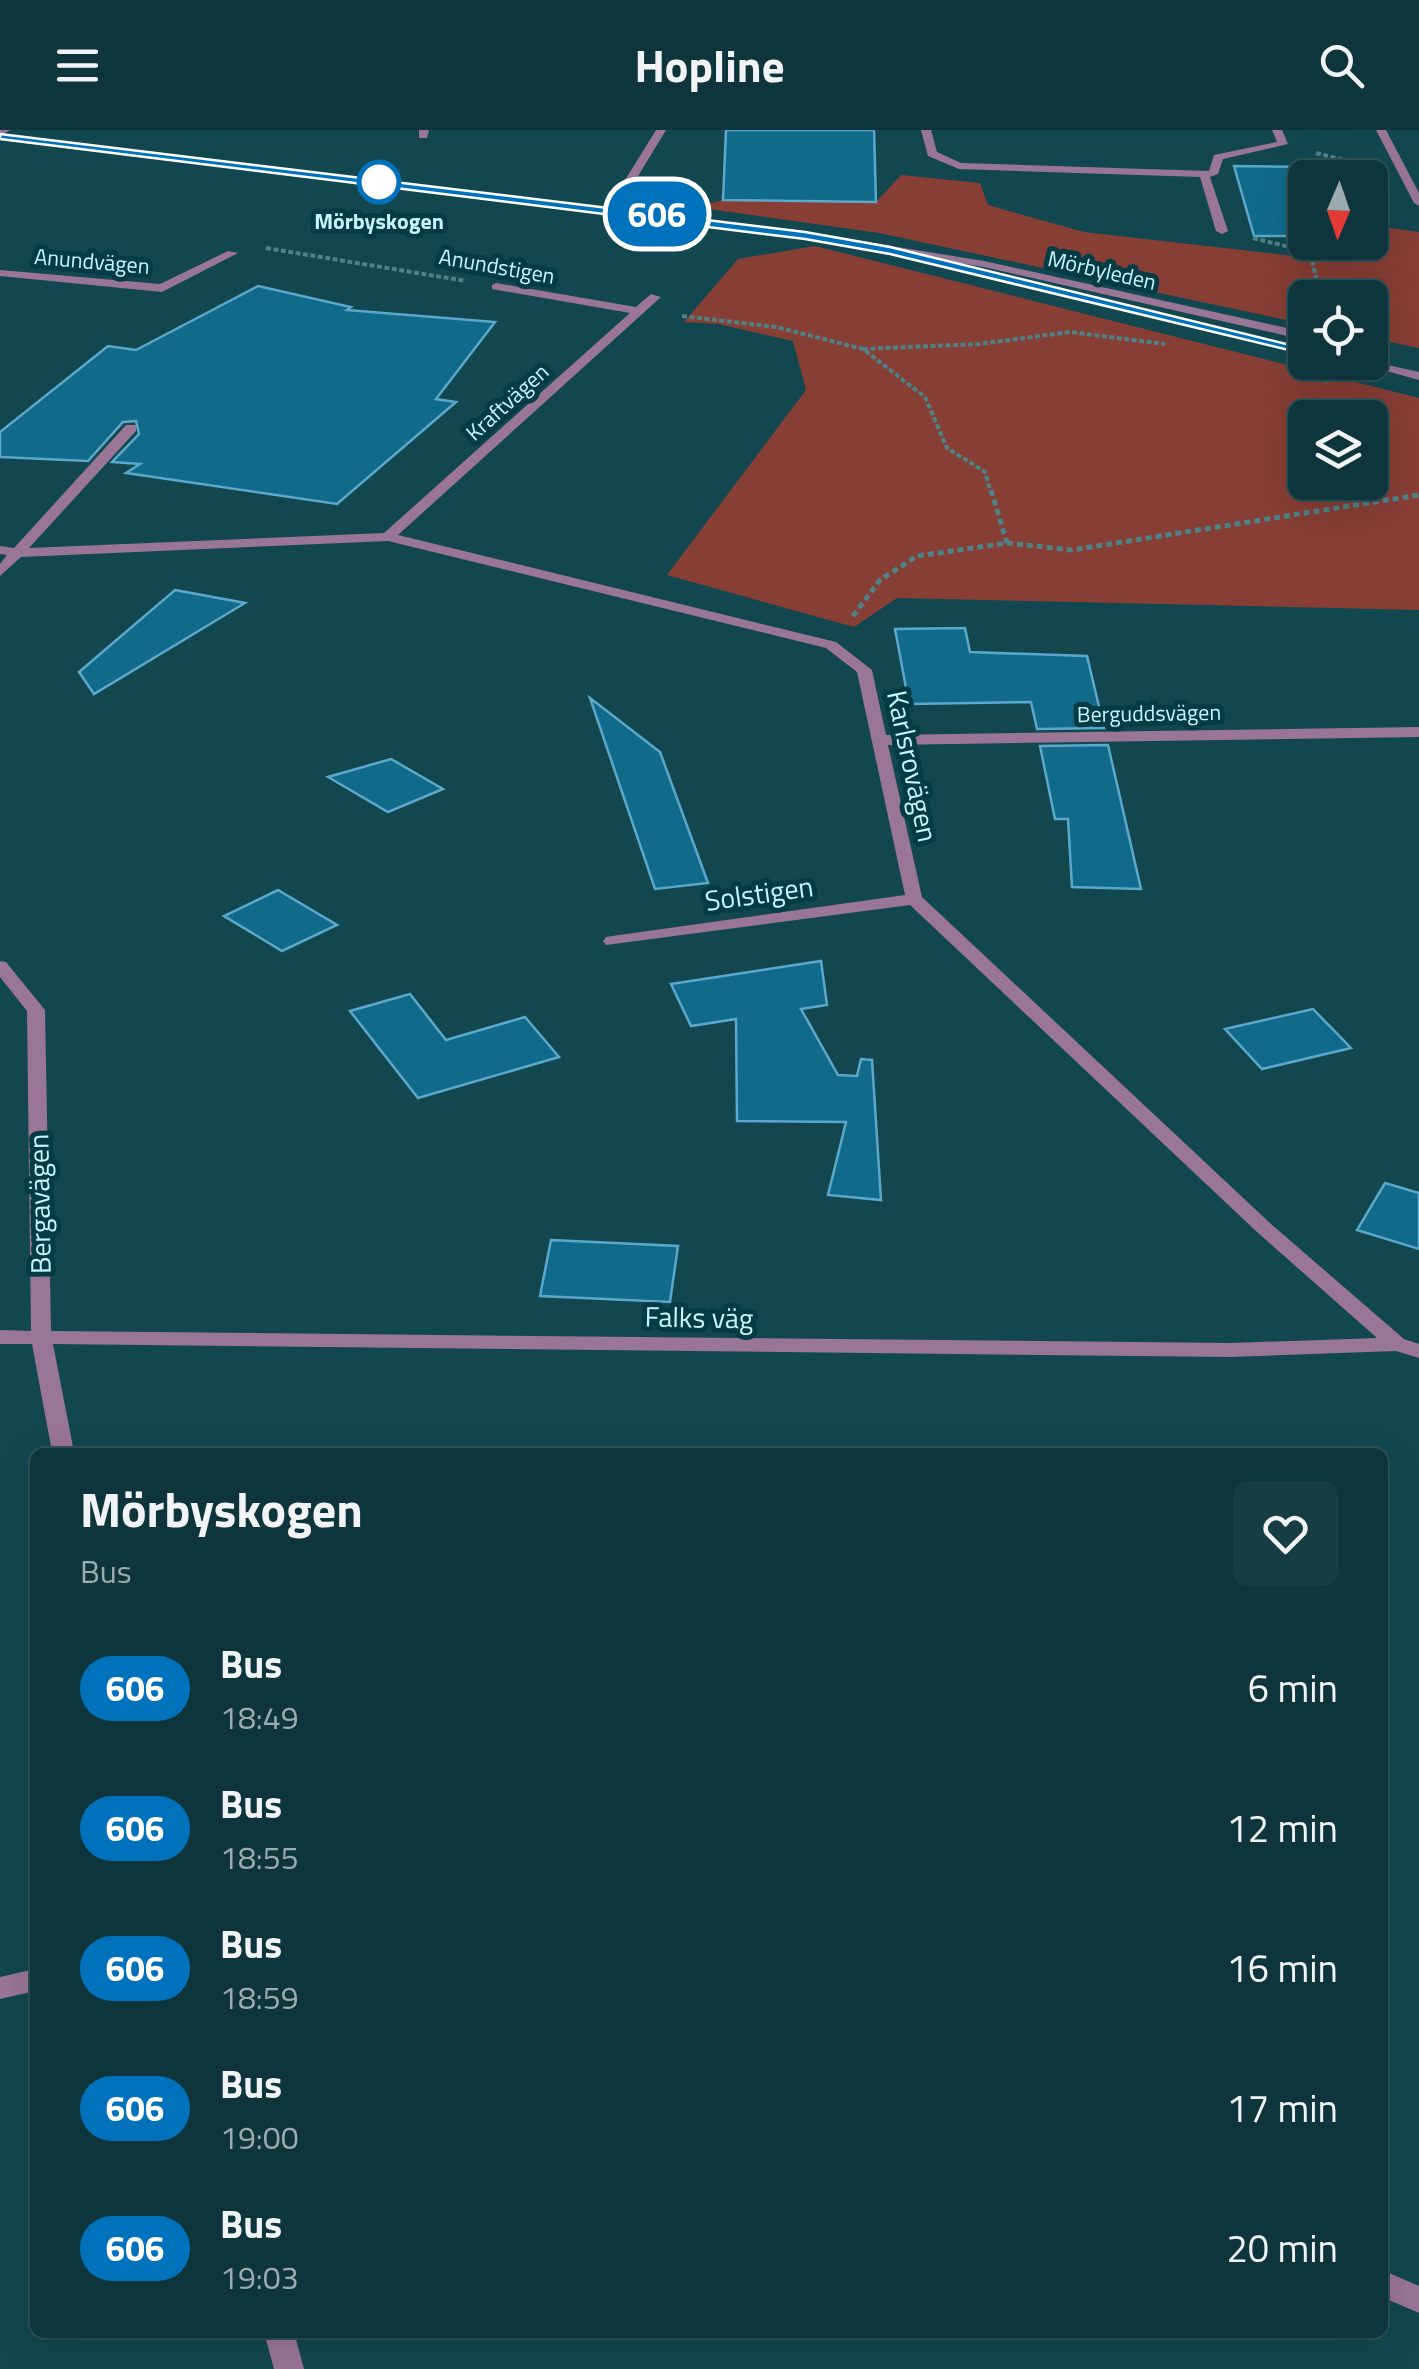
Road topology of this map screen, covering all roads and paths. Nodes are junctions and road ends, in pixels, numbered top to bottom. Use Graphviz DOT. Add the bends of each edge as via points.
graph roads {
  1 [pos="661,130"];
  2 [pos="926,130"];
  3 [pos="1277,130"];
  4 [pos="1381,130"];
  5 [pos="2,133"];
  6 [pos="1283,144"];
  7 [pos="1344,160"];
  8 [pos="1204,174"];
  9 [pos="1419,203"];
  10 [pos="613,209"];
  11 [pos="1222,231"];
  12 [pos="1288,247"];
  13 [pos="890,250"];
  14 [pos="232,253"];
  15 [pos="0,273"];
  16 [pos="496,287"];
  17 [pos="656,297"];
  18 [pos="637,311"];
  19 [pos="1288,332"];
  20 [pos="1171,344"];
  21 [pos="1288,346"];
  22 [pos="863,350"];
  23 [pos="1388,355"];
  24 [pos="1419,362"];
  25 [pos="1278,368"];
  26 [pos="1388,369"];
  27 [pos="1419,376"];
  28 [pos="1331,382"];
  29 [pos="131,428"];
  30 [pos="1419,495"];
  31 [pos="388,538"];
  32 [pos="1007,543"];
  33 [pos="9,552"];
  34 [pos="0,572"];
  35 [pos="832,646"];
  36 [pos="1419,732"];
  37 [pos="880,740"];
  38 [pos="914,899"];
  39 [pos="612,941"];
  40 [pos="0,966"];
  41 [pos="0,1336"];
  42 [pos="42,1337"];
  43 [pos="1397,1344"];
  44 [pos="1419,1351"];
  45 [pos="62,1448"];
  46 [pos="30,1981"];
  47 [pos="0,1988"];
  48 [pos="1388,2286"];
  49 [pos="1419,2300"];
  50 [pos="281,2338"];
  51 [pos="289,2369"];
  1 -- 10 [label="street"];
  2 -- 8 [label="street" via="932,154 959,166"];
  3 -- 6 [label="street"];
  4 -- 9 [label="street"];
  5 -- 10 [label="street, Mörbyleden"];
  6 -- 7 [label="path"];
  6 -- 8 [label="street" via="1218,157 1213,174"];
  8 -- 11 [label="street"];
  10 -- 13 [label="street, Mörbyleden"];
  11 -- 12 [label="path"];
  13 -- 19 [label="street, Mörbyleden" via="984,264"];
  13 -- 21 [label="street, Mörbyleden"];
  14 -- 15 [label="street, Anundvägen" via="162,288"];
  14 -- 16 [label="path, Anundstigen" via="303,251"];
  16 -- 18 [label="street, Anundstigen"];
  17 -- 18 [label="street, Kraftvägen"];
  18 -- 22 [label="path" via="776,327"];
  18 -- 31 [label="street, Kraftvägen"];
  20 -- 22 [label="path" via="1070,332"];
  22 -- 32 [label="path" via="925,397 946,448 986,472"];
  23 -- 24 [label="street"];
  25 -- 28 [label="path"];
  26 -- 27 [label="street"];
  29 -- 33 [label="street"];
  30 -- 32 [label="path" via="1072,550"];
  31 -- 33 [label="street"];
  31 -- 35 [label="street"];
  32 -- 35 [label="path" via="917,556 880,580"];
  33 -- 34 [label="street"];
  35 -- 37 [label="street, Karlsrovägen" via="864,670"];
  36 -- 37 [label="street, Berguddsvägen"];
  37 -- 38 [label="street, Karlsrovägen"];
  38 -- 39 [label="street, Solstigen"];
  38 -- 43 [label="street"];
  40 -- 42 [label="street, Bergavägen" via="36,1010"];
  41 -- 42 [label="street, Falks väg"];
  42 -- 43 [label="street, Falks väg" via="1212,1350"];
  42 -- 45 [label="street, Bergavägen"];
  43 -- 44 [label="street"];
  46 -- 47 [label="street"];
  48 -- 49 [label="street"];
  50 -- 51 [label="street"];
}
